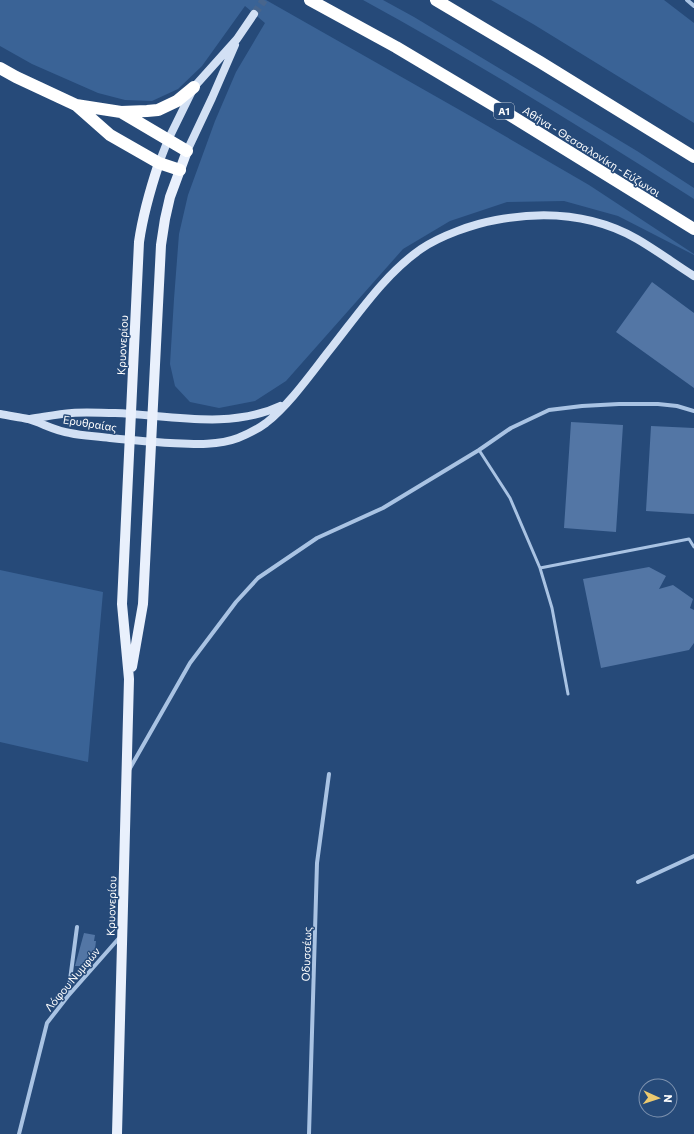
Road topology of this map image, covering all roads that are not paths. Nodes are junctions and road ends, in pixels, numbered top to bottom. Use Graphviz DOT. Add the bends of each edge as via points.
graph roads {
  1 [pos="310,0"];
  2 [pos="436,0"];
  3 [pos="687,0"];
  4 [pos="694,6"];
  5 [pos="254,14"];
  6 [pos="237,39"];
  7 [pos="0,68"];
  8 [pos="194,87"];
  9 [pos="76,105"];
  10 [pos="121,112"];
  11 [pos="168,140"];
  12 [pos="187,151"];
  13 [pos="694,157"];
  14 [pos="159,163"];
  15 [pos="180,170"];
  16 [pos="694,229"];
  17 [pos="694,276"];
  18 [pos="287,402"];
  19 [pos="694,411"];
  20 [pos="0,414"];
  21 [pos="131,414"];
  22 [pos="153,415"];
  23 [pos="27,419"];
  24 [pos="130,440"];
  25 [pos="151,442"];
  26 [pos="478,450"];
  27 [pos="694,547"];
  28 [pos="540,568"];
  29 [pos="130,679"];
  30 [pos="568,694"];
  31 [pos="127,774"];
  32 [pos="328,774"];
  33 [pos="694,856"];
  34 [pos="638,882"];
  35 [pos="77,927"];
  36 [pos="123,933"];
  37 [pos="68,996"];
  38 [pos="19,1134"];
  39 [pos="117,1134"];
  40 [pos="309,1134"];
  1 -- 16 [label="highway, Αθήνα - Θεσσαλονίκη - Εύζωνοι / Α1" via="396,47 505,112"];
  2 -- 13 [label="highway"];
  3 -- 4 [label="street"];
  5 -- 6 [label="main road, Κρυονερίου"];
  6 -- 8 [label="main road, Κρυονερίου"];
  6 -- 12 [label="main road, Κρυονερίου"];
  7 -- 9 [label="highway"];
  8 -- 10 [label="highway" via="177,101 158,110"];
  8 -- 11 [label="main road, Κρυονερίου"];
  9 -- 10 [label="highway"];
  9 -- 14 [label="highway" via="110,135"];
  10 -- 11 [label="highway"];
  11 -- 12 [label="highway"];
  11 -- 14 [label="main road, Κρυονερίου"];
  12 -- 15 [label="main road, Κρυονερίου"];
  14 -- 15 [label="highway"];
  14 -- 21 [label="main road, Κρυονερίου" via="143,216 139,242"];
  15 -- 22 [label="main road, Κρυονερίου" via="164,219 161,245"];
  17 -- 18 [label="main road, Ερυθραίας" via="635,238 590,220 540,215 489,221 464,228 422,248 404,263 380,288"];
  18 -- 22 [label="main road, Ερυθραίας" via="267,412 233,418 202,419"];
  18 -- 25 [label="main road, Ερυθραίας" via="266,423 227,441 188,444"];
  19 -- 26 [label="street" via="658,404 612,404 549,410 511,428"];
  20 -- 23 [label="main road, Ερυθραίας"];
  21 -- 22 [label="main road, Ερυθραίας"];
  21 -- 23 [label="main road, Ερυθραίας" via="72,413"];
  21 -- 24 [label="main road, Κρυονερίου"];
  22 -- 25 [label="main road, Κρυονερίου"];
  23 -- 24 [label="main road, Ερυθραίας" via="69,433"];
  24 -- 25 [label="main road, Ερυθραίας"];
  24 -- 29 [label="main road, Κρυονερίου" via="122,604"];
  25 -- 29 [label="main road, Κρυονερίου" via="143,604"];
  26 -- 28 [label="lane" via="510,498"];
  26 -- 31 [label="street" via="383,508 316,538 258,578 236,602 190,663"];
  27 -- 28 [label="lane" via="688,540"];
  28 -- 30 [label="lane" via="552,608"];
  29 -- 31 [label="main road, Κρυονερίου"];
  31 -- 36 [label="main road, Κρυονερίου"];
  32 -- 40 [label="street, Οδυσσέως" via="317,863"];
  33 -- 34 [label="street"];
  35 -- 37 [label="street"];
  36 -- 37 [label="street, Λόφου Νυμφών"];
  36 -- 39 [label="main road, Κρυονερίου"];
  37 -- 38 [label="street, Λόφου Νυμφών" via="47,1023"];
}
